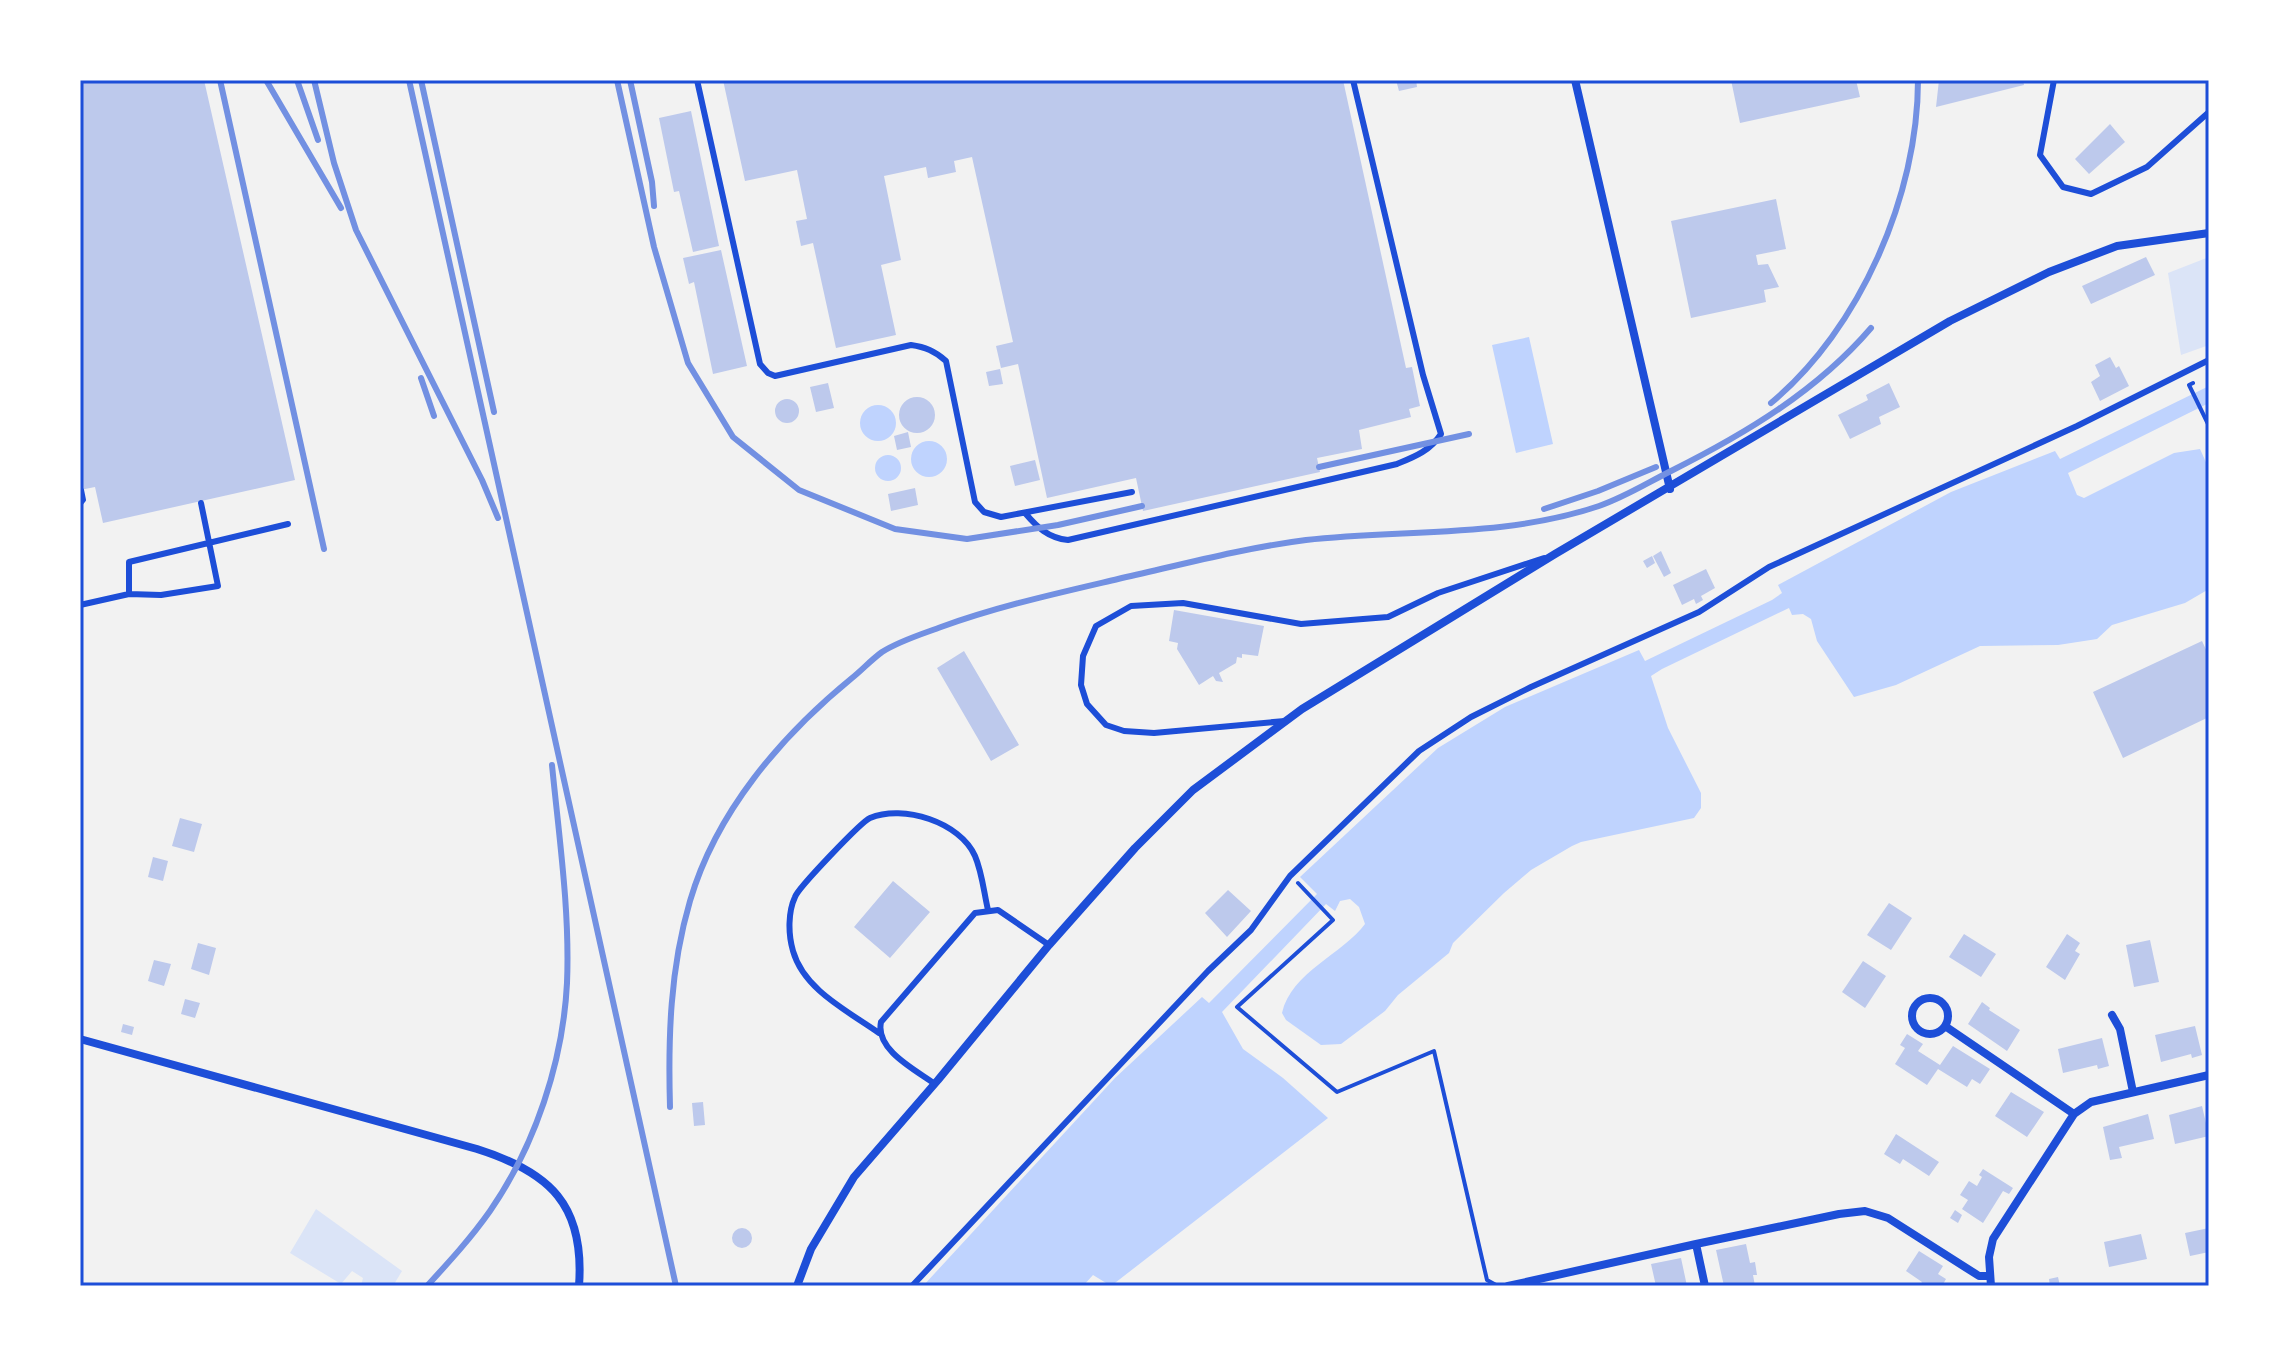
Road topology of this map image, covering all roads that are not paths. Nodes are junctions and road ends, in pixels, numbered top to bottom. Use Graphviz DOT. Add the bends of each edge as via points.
graph roads {
  1 [pos="697,80"];
  2 [pos="1353,80"];
  3 [pos="1575,80"];
  4 [pos="2054,80"];
  5 [pos="2209,112"];
  6 [pos="2209,233"];
  7 [pos="2209,360"];
  8 [pos="1670,489"];
  9 [pos="1132,492"];
  10 [pos="201,503"];
  11 [pos="1025,513"];
  12 [pos="288,524"];
  13 [pos="210,543"];
  14 [pos="1555,554"];
  15 [pos="129,594"];
  16 [pos="80,605"];
  17 [pos="1286,721"];
  18 [pos="988,910"];
  19 [pos="1049,945"];
  20 [pos="2112,1015"];
  21 [pos="1945,1026"];
  22 [pos="879,1033"];
  23 [pos="80,1039"];
  24 [pos="2209,1075"];
  25 [pos="935,1084"];
  26 [pos="2133,1092"];
  27 [pos="2074,1114"];
  28 [pos="1696,1244"];
  29 [pos="1989,1276"];
  30 [pos="579,1286"];
  31 [pos="797,1286"];
  32 [pos="912,1286"];
  33 [pos="1508,1286"];
  34 [pos="1705,1286"];
  35 [pos="1991,1286"];
  1 -- 11 [label="lane" via="760,364 775,376 911,345 938,353 946,361 975,502 993,516"];
  2 -- 11 [label="lane" via="1441,434 1436,442 1397,464 1068,540 1038,528"];
  3 -- 8 [label="street"];
  4 -- 5 [label="lane" via="2040,155 2063,187 2081,192 2091,194 2147,167"];
  6 -- 8 [label="street" via="2117,246 2049,272 1950,321"];
  7 -- 32 [label="lane" via="1769,567 1699,612 1519,693 1419,751 1290,876 1251,930"];
  8 -- 14 [label="street"];
  9 -- 11 [label="lane"];
  10 -- 13 [label="lane"];
  12 -- 13 [label="lane"];
  13 -- 15 [label="lane" via="129,562"];
  13 -- 15 [label="lane" via="218,586"];
  14 -- 17 [label="street"];
  14 -- 17 [label="lane" via="1438,593 1388,617 1301,624 1183,603 1131,606 1096,626 1083,656 1081,685 1087,704 1106,725 1124,731"];
  15 -- 16 [label="lane"];
  17 -- 19 [label="street" via="1193,790"];
  18 -- 19 [label="lane" via="998,910"];
  18 -- 22 [label="lane" via="975,913 881,1022"];
  18 -- 22 [label="lane" via="976,857 967,843 949,827 911,814 866,819 795,894 789,916 793,952 813,986"];
  19 -- 25 [label="street"];
  20 -- 26 [label="street" via="2120,1029"];
  21 -- 21 [label="street" via="1948,1015 1938,1001 1922,1000 1914,1009 1913,1020 1924,1033"];
  21 -- 27 [label="street"];
  22 -- 25 [label="lane" via="884,1043"];
  23 -- 30 [label="street" via="518,1164 538,1175 568,1213 579,1254"];
  24 -- 26 [label="street"];
  25 -- 31 [label="street" via="854,1177 811,1249"];
  26 -- 27 [label="street" via="2091,1102"];
  27 -- 29 [label="street" via="1993,1239"];
  28 -- 29 [label="street" via="1865,1211 1888,1218 1979,1276"];
  28 -- 33 [label="street"];
  28 -- 34 [label="street"];
  29 -- 35 [label="street"];
}
